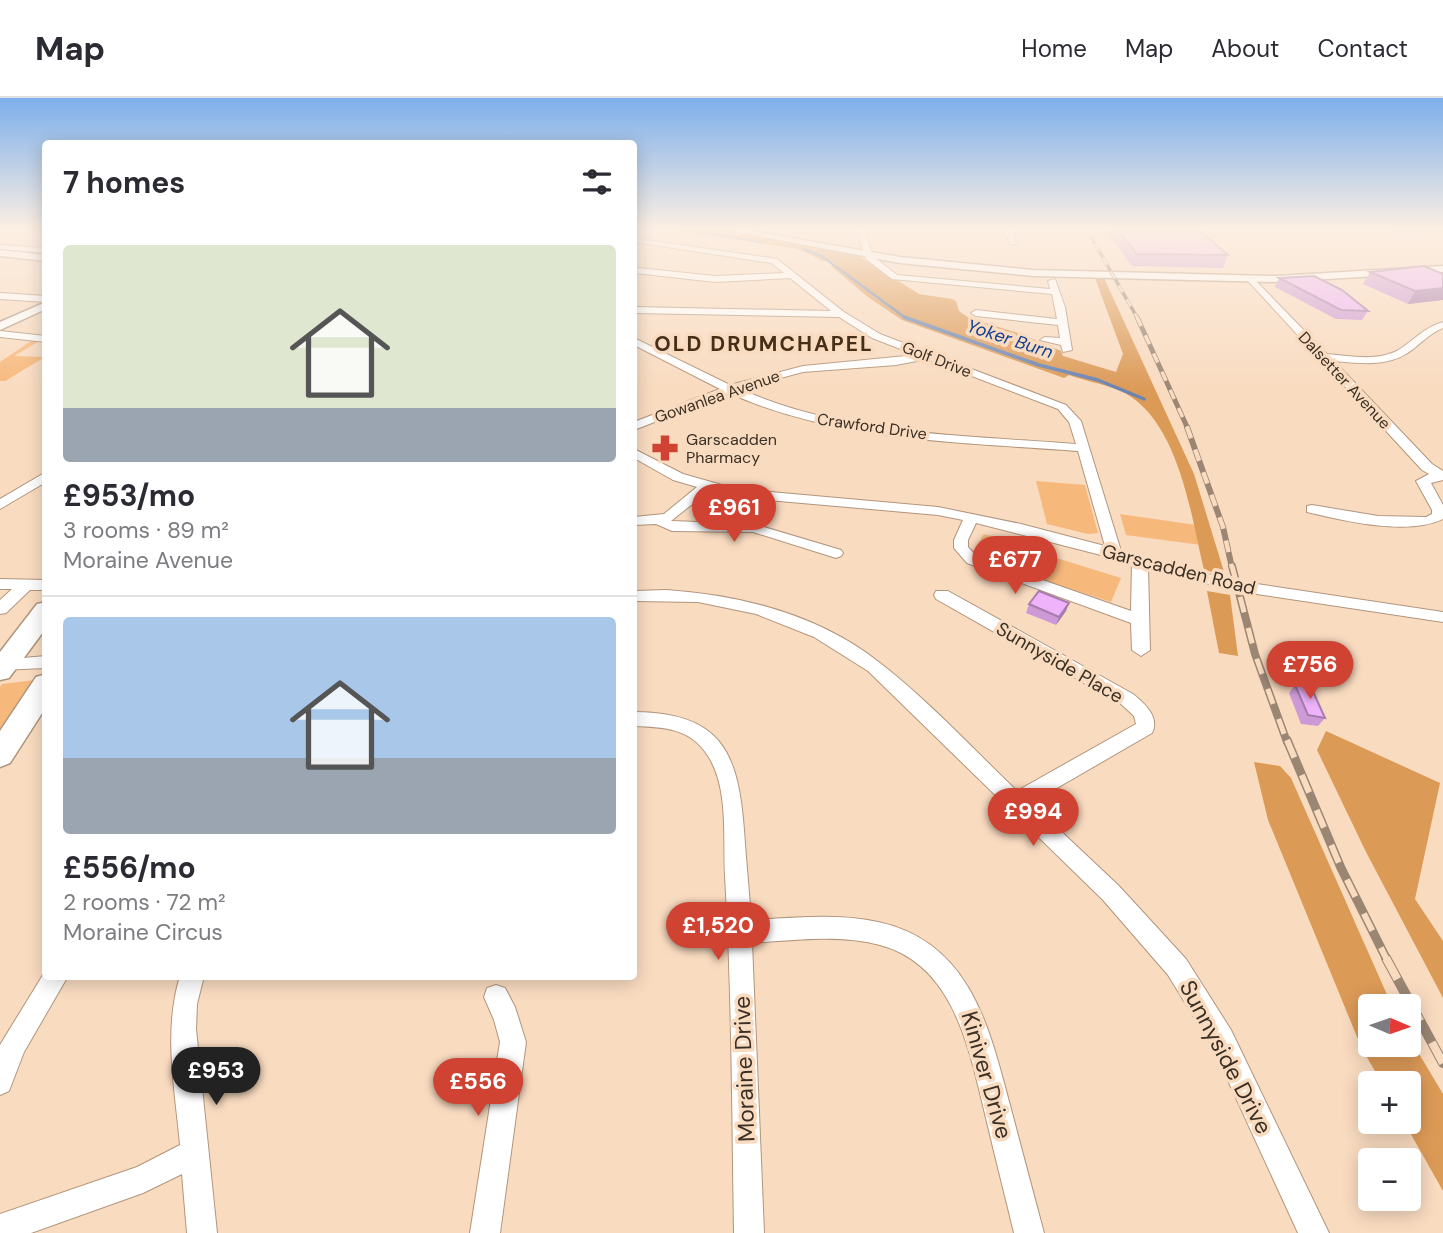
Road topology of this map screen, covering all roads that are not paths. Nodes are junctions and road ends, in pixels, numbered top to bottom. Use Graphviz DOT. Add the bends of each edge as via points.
graph roads {
  1 [pos="802,283"];
  2 [pos="945,283"];
  3 [pos="1053,283"];
  4 [pos="1255,283"];
  5 [pos="1056,292"];
  6 [pos="0,296"];
  7 [pos="42,299"];
  8 [pos="42,307"];
  9 [pos="637,310"];
  10 [pos="976,313"];
  11 [pos="841,314"];
  12 [pos="1062,322"];
  13 [pos="1443,325"];
  14 [pos="0,326"];
  15 [pos="0,334"];
  16 [pos="42,339"];
  17 [pos="1045,340"];
  18 [pos="637,342"];
  19 [pos="926,356"];
  20 [pos="1324,357"];
  21 [pos="732,390"];
  22 [pos="637,425"];
  23 [pos="1083,448"];
  24 [pos="637,455"];
  25 [pos="1441,475"];
  26 [pos="42,479"];
  27 [pos="705,487"];
  28 [pos="0,505"];
  29 [pos="1312,509"];
  30 [pos="971,518"];
  31 [pos="659,520"];
  32 [pos="637,521"];
  33 [pos="836,553"];
  34 [pos="1115,554"];
  35 [pos="1140,562"];
  36 [pos="0,584"];
  37 [pos="42,585"];
  38 [pos="24,586"];
  39 [pos="942,595"];
  40 [pos="637,596"];
  41 [pos="0,609"];
  42 [pos="42,615"];
  43 [pos="1443,617"];
  44 [pos="1139,620"];
  45 [pos="1141,650"];
  46 [pos="42,663"];
  47 [pos="2,668"];
  48 [pos="42,690"];
  49 [pos="637,719"];
  50 [pos="0,755"];
  51 [pos="1015,802"];
  52 [pos="740,932"];
  53 [pos="54,980"];
  54 [pos="191,980"];
  55 [pos="496,997"];
  56 [pos="0,1082"];
  57 [pos="194,1153"];
  58 [pos="0,1229"];
  59 [pos="202,1233"];
  60 [pos="485,1233"];
  61 [pos="749,1233"];
  62 [pos="1029,1233"];
  63 [pos="1314,1233"];
  1 -- 11 [label="street, Golf Drive"];
  2 -- 5 [label="street"];
  3 -- 5 [label="street"];
  4 -- 20 [label="street, Dalsetter Avenue"];
  5 -- 12 [label="street"];
  6 -- 7 [label="street"];
  8 -- 14 [label="street"];
  9 -- 11 [label="street"];
  10 -- 12 [label="street" via="993,319"];
  11 -- 19 [label="street, Golf Drive" via="876,336"];
  12 -- 17 [label="street" via="1066,346"];
  13 -- 20 [label="street" via="1429,329 1396,355"];
  15 -- 16 [label="street"];
  18 -- 21 [label="street, Crawford Drive"];
  19 -- 21 [label="street, Gowanlea Avenue" via="801,369"];
  19 -- 23 [label="street, Golf Drive" via="1062,407 1075,421"];
  20 -- 25 [label="street, Dalsetter Avenue" via="1427,467"];
  21 -- 22 [label="street, Gowanlea Avenue"];
  21 -- 23 [label="street, Crawford Drive" via="780,409 861,428"];
  23 -- 34 [label="street, Golf Drive"];
  24 -- 27 [label="street, Garscadden Road"];
  25 -- 29 [label="street" via="1423,481 1439,510 1433,521 1412,523"];
  26 -- 28 [label="street"];
  27 -- 30 [label="street, Garscadden Road" via="757,497 896,506"];
  27 -- 31 [label="street"];
  30 -- 34 [label="street, Garscadden Road"];
  30 -- 44 [label="street" via="961,548 972,560"];
  31 -- 32 [label="street"];
  31 -- 33 [label="street" via="672,527 754,528"];
  34 -- 35 [label="street, Garscadden Road"];
  35 -- 43 [label="street, Garscadden Road" via="1230,585"];
  35 -- 44 [label="street"];
  36 -- 38 [label="street"];
  37 -- 38 [label="street"];
  38 -- 41 [label="street"];
  39 -- 51 [label="street, Sunnyside Place" via="1127,699 1145,720 1145,728"];
  40 -- 51 [label="street, Sunnyside Drive" via="681,596 749,606 852,650"];
  42 -- 47 [label="main road"];
  44 -- 45 [label="street"];
  46 -- 47 [label="street"];
  48 -- 50 [label="main road"];
  49 -- 52 [label="street, Moraine Drive" via="686,725 719,752 731,790"];
  51 -- 63 [label="street, Sunnyside Drive" via="1111,892 1177,967 1222,1039"];
  52 -- 61 [label="street, Moraine Drive"];
  52 -- 62 [label="street, Kiniver Drive" via="858,928 891,935 939,964 963,997 977,1028"];
  53 -- 56 [label="street" via="13,1045"];
  54 -- 57 [label="street" via="183,1029"];
  55 -- 60 [label="street" via="513,1042"];
  57 -- 58 [label="street" via="143,1179"];
  57 -- 59 [label="street"];
}
